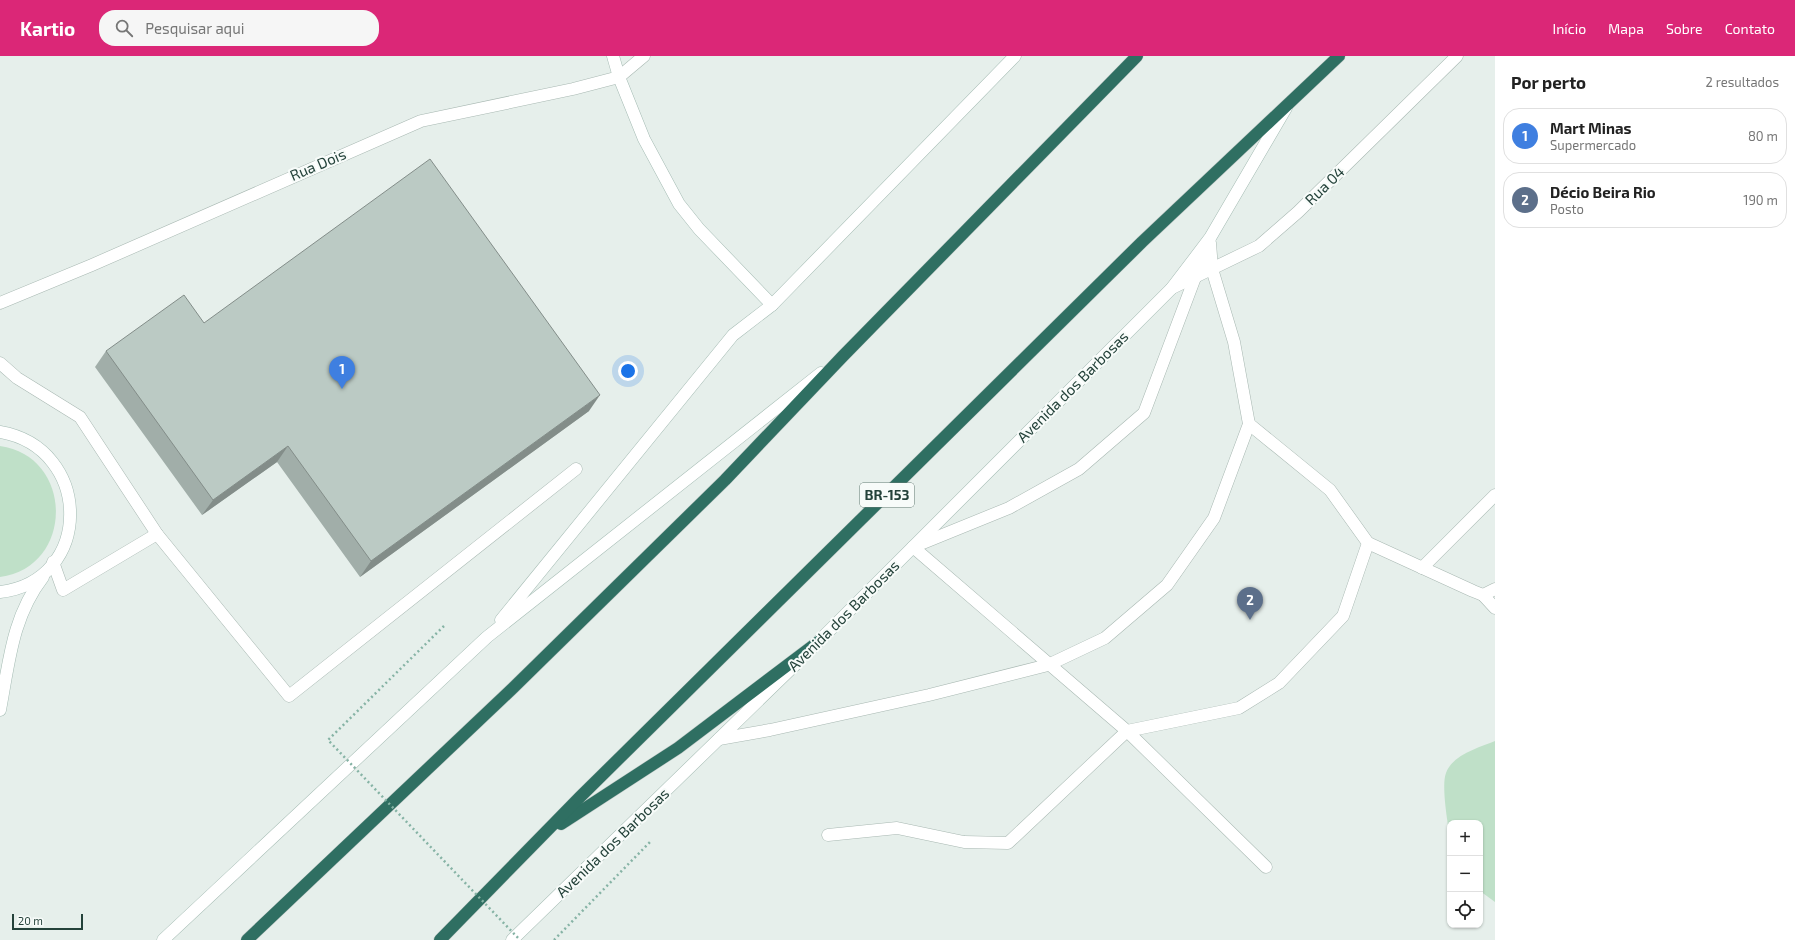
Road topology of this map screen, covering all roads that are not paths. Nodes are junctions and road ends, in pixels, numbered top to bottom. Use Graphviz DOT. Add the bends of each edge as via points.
graph roads {
  1 [pos="613,56"];
  2 [pos="644,56"];
  3 [pos="1015,56"];
  4 [pos="1137,56"];
  5 [pos="1339,56"];
  6 [pos="1457,56"];
  7 [pos="619,77"];
  8 [pos="1288,104"];
  9 [pos="1210,238"];
  10 [pos="1212,269"];
  11 [pos="1195,277"];
  12 [pos="1172,288"];
  13 [pos="0,303"];
  14 [pos="772,305"];
  15 [pos="843,356"];
  16 [pos="0,363"];
  17 [pos="1249,424"];
  18 [pos="0,432"];
  19 [pos="576,469"];
  20 [pos="1495,495"];
  21 [pos="156,534"];
  22 [pos="1368,543"];
  23 [pos="913,547"];
  24 [pos="49,566"];
  25 [pos="1422,568"];
  26 [pos="1495,589"];
  27 [pos="0,592"];
  28 [pos="1483,595"];
  29 [pos="1495,608"];
  30 [pos="487,637"];
  31 [pos="818,642"];
  32 [pos="1048,665"];
  33 [pos="0,708"];
  34 [pos="1127,731"];
  35 [pos="719,739"];
  36 [pos="828,835"];
  37 [pos="543,836"];
  38 [pos="1266,867"];
  39 [pos="163,940"];
  40 [pos="246,940"];
  41 [pos="440,940"];
  42 [pos="512,940"];
  1 -- 7 [label="street"];
  2 -- 7 [label="street, Rua Dois"];
  3 -- 14 [label="street"];
  4 -- 15 [label="highway"];
  5 -- 8 [label="highway, BR-153"];
  6 -- 10 [label="street, Rua 04" via="1298,212 1259,246"];
  7 -- 13 [label="street, Rua Dois" via="422,121"];
  7 -- 14 [label="street" via="644,139 679,204 699,229"];
  8 -- 9 [label="street"];
  8 -- 37 [label="highway, BR-153" via="1142,242"];
  9 -- 10 [label="street"];
  9 -- 11 [label="street"];
  9 -- 12 [label="street"];
  10 -- 11 [label="street, Rua 04"];
  10 -- 17 [label="street" via="1234,342"];
  11 -- 12 [label="street, Rua 04"];
  11 -- 23 [label="street" via="1144,414 1080,469 1009,508"];
  12 -- 23 [label="street, Avenida dos Barbosas"];
  14 -- 30 [label="street" via="733,335"];
  15 -- 30 [label="street"];
  15 -- 40 [label="highway" via="725,480 513,688"];
  16 -- 21 [label="street" via="17,378 80,417"];
  17 -- 22 [label="street" via="1330,490"];
  17 -- 32 [label="street" via="1214,518 1167,585 1105,638"];
  18 -- 24 [label="street" via="21,437 40,449 56,466 66,486 70,520 65,543"];
  19 -- 21 [label="street" via="289,696"];
  20 -- 25 [label="street"];
  21 -- 24 [label="street" via="63,590"];
  22 -- 25 [label="street"];
  22 -- 34 [label="street" via="1343,616 1279,684 1238,708"];
  23 -- 31 [label="street, Avenida dos Barbosas"];
  23 -- 32 [label="street"];
  24 -- 27 [label="street" via="28,584"];
  24 -- 33 [label="street" via="33,590 12,643"];
  25 -- 28 [label="street"];
  26 -- 28 [label="street"];
  28 -- 29 [label="street"];
  30 -- 39 [label="street"];
  31 -- 35 [label="street, Avenida dos Barbosas"];
  31 -- 37 [label="highway" via="678,748"];
  32 -- 34 [label="street"];
  32 -- 35 [label="street" via="929,695"];
  34 -- 36 [label="street" via="1008,843 964,842 897,828"];
  34 -- 38 [label="street"];
  35 -- 42 [label="street, Avenida dos Barbosas"];
  37 -- 41 [label="highway, BR-153"];
}
